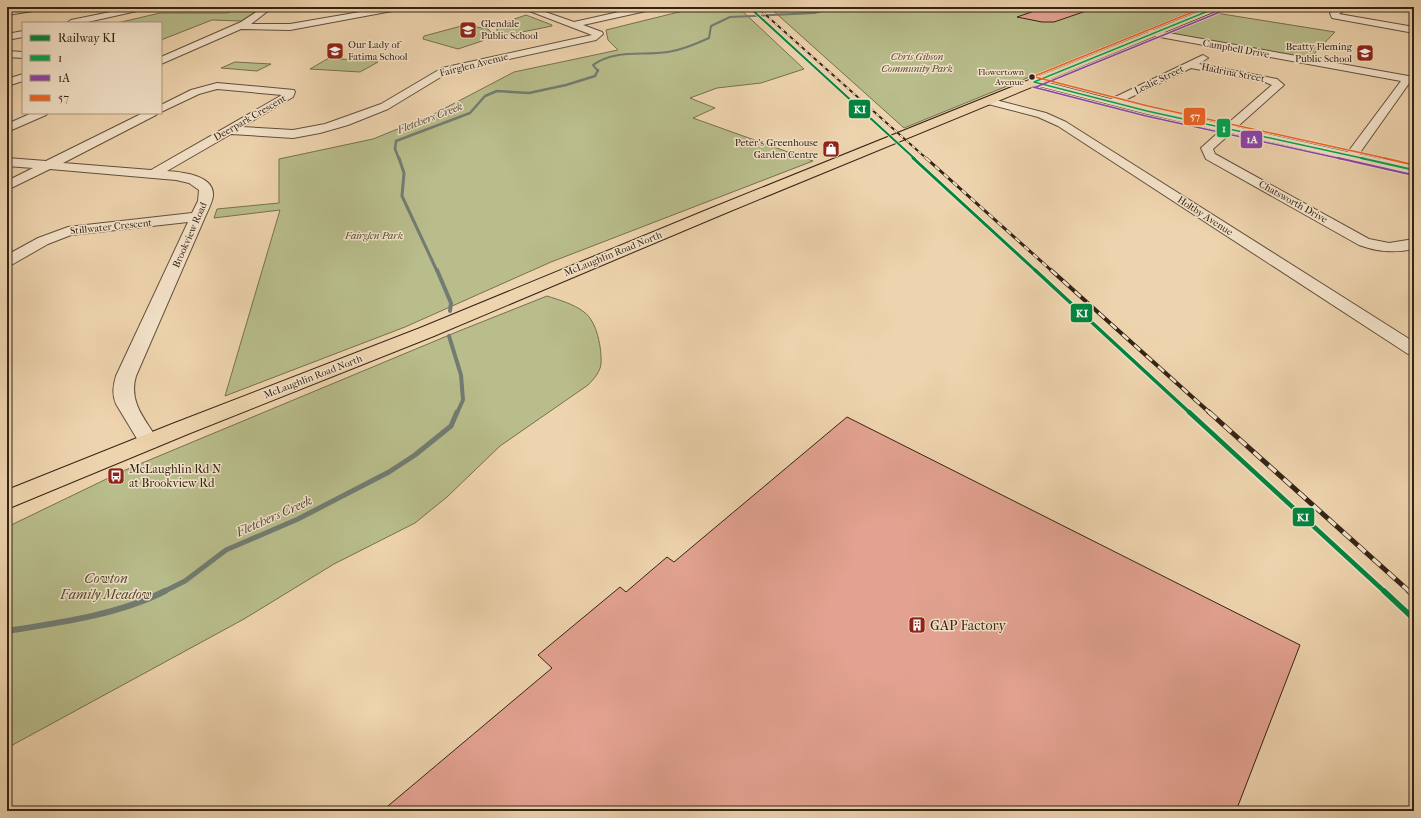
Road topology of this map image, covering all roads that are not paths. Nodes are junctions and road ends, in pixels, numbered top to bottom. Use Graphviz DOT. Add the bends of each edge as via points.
graph roads {
  1 [pos="44,7"];
  2 [pos="146,7"];
  3 [pos="269,7"];
  4 [pos="403,7"];
  5 [pos="525,7"];
  6 [pos="652,7"];
  7 [pos="1218,7"];
  8 [pos="1346,7"];
  9 [pos="7,14"];
  10 [pos="76,22"];
  11 [pos="573,25"];
  12 [pos="240,26"];
  13 [pos="1414,30"];
  14 [pos="22,34"];
  15 [pos="1152,34"];
  16 [pos="7,37"];
  17 [pos="1226,47"];
  18 [pos="7,54"];
  19 [pos="22,55"];
  20 [pos="162,61"];
  21 [pos="1191,65"];
  22 [pos="22,77"];
  23 [pos="1411,80"];
  24 [pos="1034,82"];
  25 [pos="7,84"];
  26 [pos="988,101"];
  27 [pos="1113,102"];
  28 [pos="162,108"];
  29 [pos="40,114"];
  30 [pos="150,114"];
  31 [pos="7,128"];
  32 [pos="1229,128"];
  33 [pos="228,130"];
  34 [pos="1351,156"];
  35 [pos="7,162"];
  36 [pos="48,165"];
  37 [pos="1414,170"];
  38 [pos="153,174"];
  39 [pos="7,186"];
  40 [pos="198,217"];
  41 [pos="1414,244"];
  42 [pos="7,261"];
  43 [pos="1414,350"];
  44 [pos="148,442"];
  45 [pos="7,500"];
  1 -- 9 [label="street"];
  2 -- 10 [label="street"];
  3 -- 12 [label="street"];
  4 -- 12 [label="street" via="290,27"];
  5 -- 11 [label="street"];
  6 -- 11 [label="street"];
  7 -- 15 [label="main road, McLaughlin Road North"];
  8 -- 13 [label="street" via="1334,13 1335,16"];
  11 -- 33 [label="street, Fairglen Avenue" via="599,34 593,38 446,70 431,76 380,109 309,132 293,134"];
  12 -- 20 [label="street"];
  14 -- 16 [label="street"];
  15 -- 17 [label="street, Campbell Drive"];
  15 -- 24 [label="main road, McLaughlin Road North"];
  17 -- 21 [label="street, Leslie Street"];
  17 -- 23 [label="street, Campbell Drive"];
  18 -- 19 [label="street"];
  21 -- 27 [label="street, Leslie Street"];
  21 -- 32 [label="street, Hadrina Street" via="1265,79 1279,85"];
  22 -- 25 [label="street"];
  23 -- 34 [label="street"];
  24 -- 26 [label="main road, McLaughlin Road North"];
  24 -- 27 [label="street"];
  26 -- 43 [label="street, Holtby Avenue" via="1042,115 1060,123"];
  26 -- 44 [label="main road, McLaughlin Road North" via="427,332"];
  27 -- 32 [label="street"];
  28 -- 33 [label="street, Deerpark Crescent" via="208,87 290,92 289,95"];
  29 -- 31 [label="street"];
  30 -- 36 [label="street"];
  32 -- 34 [label="street"];
  32 -- 41 [label="street, Chatsworth Drive" via="1207,148 1210,156 1364,242 1378,247 1397,248"];
  33 -- 38 [label="street, Deerpark Crescent"];
  34 -- 37 [label="street"];
  35 -- 36 [label="street, Brookview Road"];
  36 -- 38 [label="street, Brookview Road"];
  36 -- 39 [label="street"];
  38 -- 40 [label="street, Brookview Road" via="186,177 203,186 207,197"];
  40 -- 42 [label="street, Stillwater Crescent" via="68,231 43,241"];
  40 -- 44 [label="street, Brookview Road" via="122,389 123,399"];
  44 -- 45 [label="main road, McLaughlin Road North"];
}
